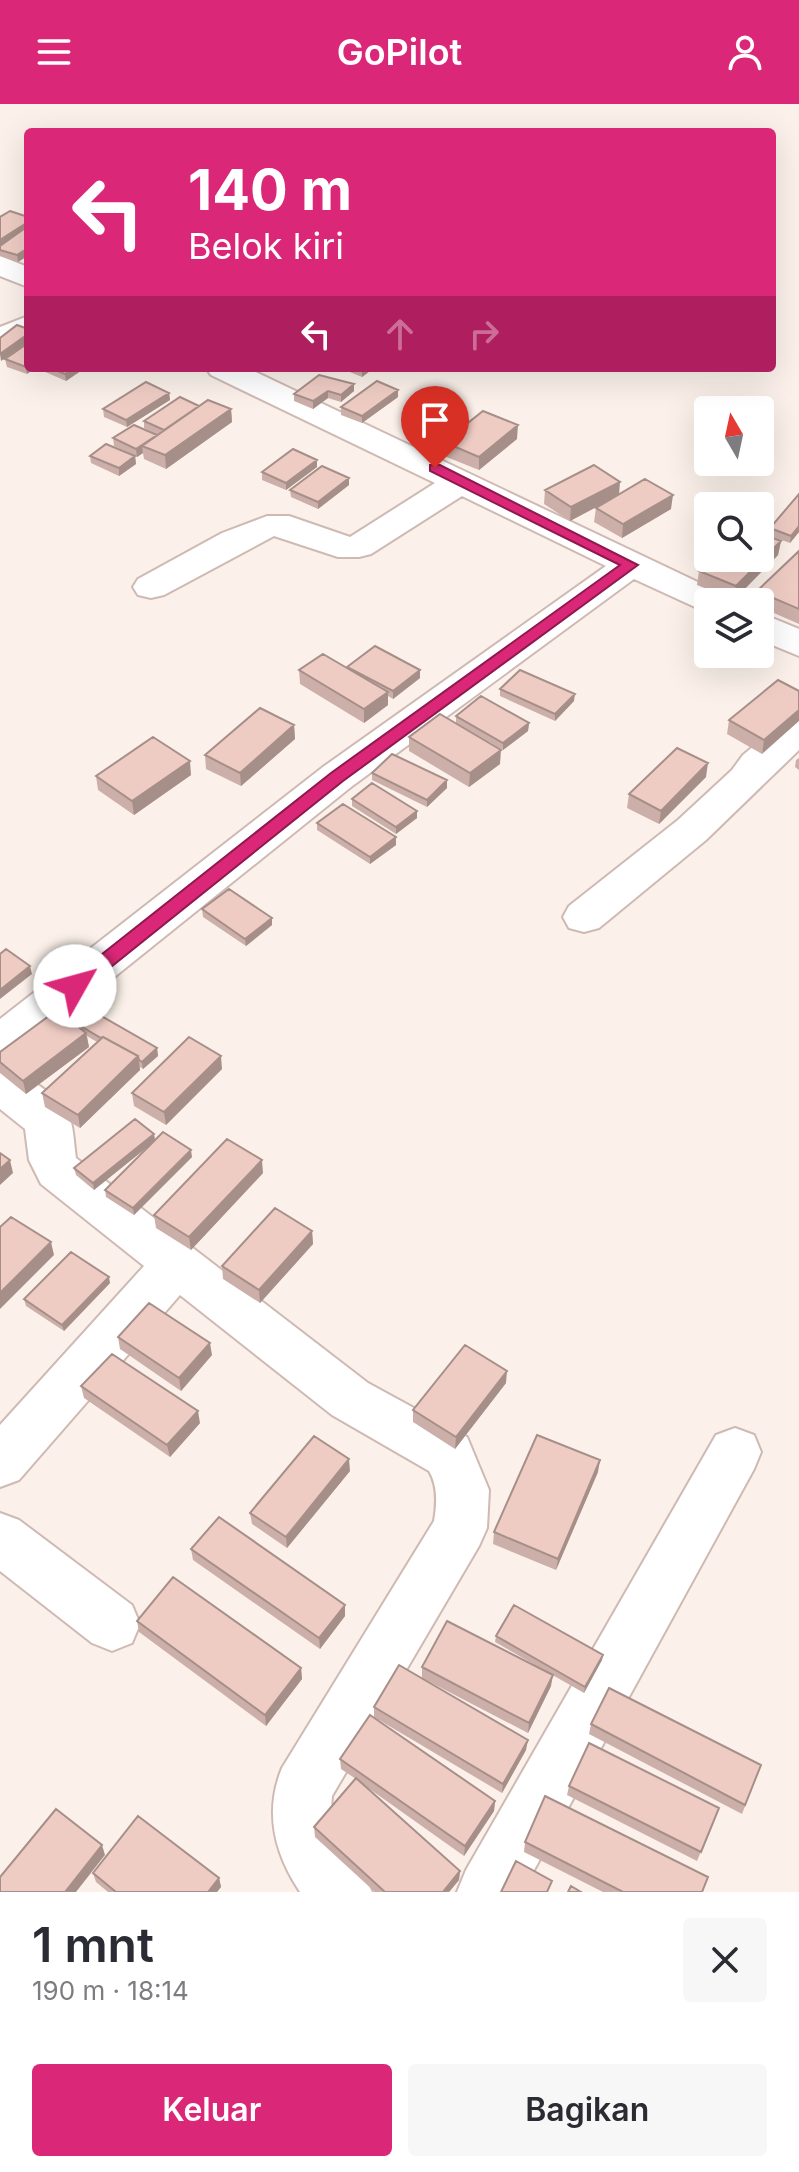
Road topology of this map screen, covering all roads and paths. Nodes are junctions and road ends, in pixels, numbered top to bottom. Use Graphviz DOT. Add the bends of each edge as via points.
graph roads {
  1 [pos="0,265"];
  2 [pos="24,276"];
  3 [pos="24,327"];
  4 [pos="0,339"];
  5 [pos="230,372"];
  6 [pos="462,481"];
  7 [pos="630,565"];
  8 [pos="151,587"];
  9 [pos="694,595"];
  10 [pos="774,620"];
  11 [pos="799,644"];
  12 [pos="799,729"];
  13 [pos="584,917"];
  14 [pos="0,1044"];
  15 [pos="0,1084"];
  16 [pos="178,1262"];
  17 [pos="735,1452"];
  18 [pos="0,1463"];
  19 [pos="0,1538"];
  20 [pos="112,1624"];
  21 [pos="341,1892"];
  22 [pos="488,1892"];
  1 -- 2 [label="street"];
  3 -- 4 [label="street"];
  5 -- 6 [label="street"];
  6 -- 7 [label="street"];
  6 -- 8 [label="street" via="359,546 343,549 297,529 266,526"];
  7 -- 9 [label="street"];
  7 -- 14 [label="street" via="337,777"];
  10 -- 11 [label="street"];
  12 -- 13 [label="street" via="692,830"];
  15 -- 16 [label="street" via="47,1120 49,1150 58,1170"];
  16 -- 18 [label="street"];
  16 -- 21 [label="street" via="350,1399 448,1454 462,1483 466,1503 460,1528 303,1789 304,1836 314,1865"];
  17 -- 22 [label="street"];
  19 -- 20 [label="street"];
}
